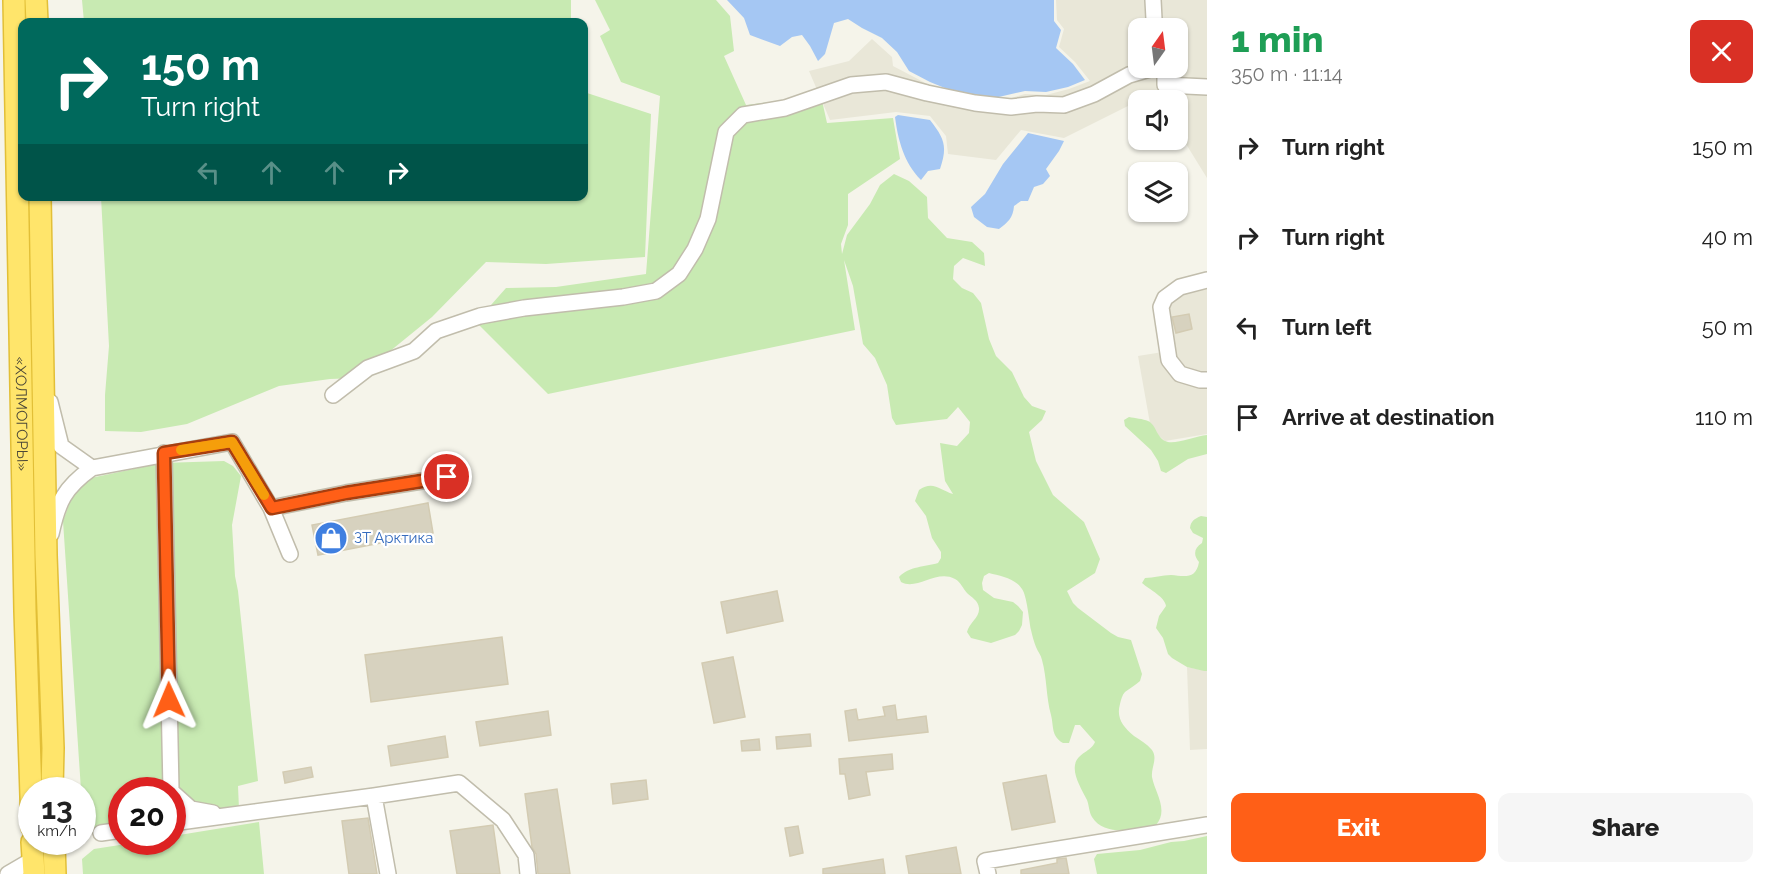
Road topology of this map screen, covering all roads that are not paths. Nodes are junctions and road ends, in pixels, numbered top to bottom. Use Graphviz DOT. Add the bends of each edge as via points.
graph roads {
  1 [pos="14,0"];
  2 [pos="36,0"];
  3 [pos="1154,0"];
  4 [pos="37,18"];
  5 [pos="1154,18"];
  6 [pos="1128,75"];
  7 [pos="1165,78"];
  8 [pos="1207,87"];
  9 [pos="40,201"];
  10 [pos="1207,280"];
  11 [pos="43,362"];
  12 [pos="1207,380"];
  13 [pos="333,395"];
  14 [pos="164,453"];
  15 [pos="92,468"];
  16 [pos="447,477"];
  17 [pos="272,508"];
  18 [pos="290,554"];
  19 [pos="46,555"];
  20 [pos="30,777"];
  21 [pos="52,777"];
  22 [pos="172,777"];
  23 [pos="374,796"];
  24 [pos="186,804"];
  25 [pos="228,816"];
  26 [pos="186,821"];
  27 [pos="1207,825"];
  28 [pos="108,832"];
  29 [pos="101,833"];
  30 [pos="55,855"];
  31 [pos="33,859"];
  32 [pos="8,874"];
  33 [pos="56,874"];
  34 [pos="388,874"];
  35 [pos="528,874"];
  36 [pos="988,874"];
  1 -- 20 [label="highway, «ХОЛМОГОРЫ»"];
  2 -- 4 [label="highway"];
  3 -- 5 [label="street"];
  6 -- 13 [label="street" via="1064,105 1011,107 975,103 886,82 851,85 785,108 743,115 726,132 708,219 695,249 679,274 656,291 480,316 436,331 414,351 368,368"];
  7 -- 8 [label="street" via="1165,85"];
  9 -- 11 [label="highway, «ХОЛМОГОРЫ»"];
  10 -- 12 [label="street" via="1180,287 1165,298 1161,307 1169,360 1180,374"];
  11 -- 15 [label="street" via="61,446"];
  11 -- 19 [label="highway, «ХОЛМОГОРЫ»"];
  14 -- 15 [label="street"];
  14 -- 17 [label="street" via="232,442"];
  14 -- 22 [label="street"];
  15 -- 19 [label="street" via="64,494"];
  16 -- 17 [label="street"];
  17 -- 18 [label="street"];
  19 -- 21 [label="highway, «ХОЛМОГОРЫ»"];
  23 -- 25 [label="street"];
  23 -- 34 [label="street"];
  23 -- 35 [label="street" via="459,783 503,820 526,855"];
  24 -- 25 [label="street" via="191,809"];
  25 -- 26 [label="street"];
  27 -- 36 [label="street" via="985,861"];
  28 -- 29 [label="street"];
  30 -- 33 [label="highway"];
  31 -- 32 [label="street"];
}
